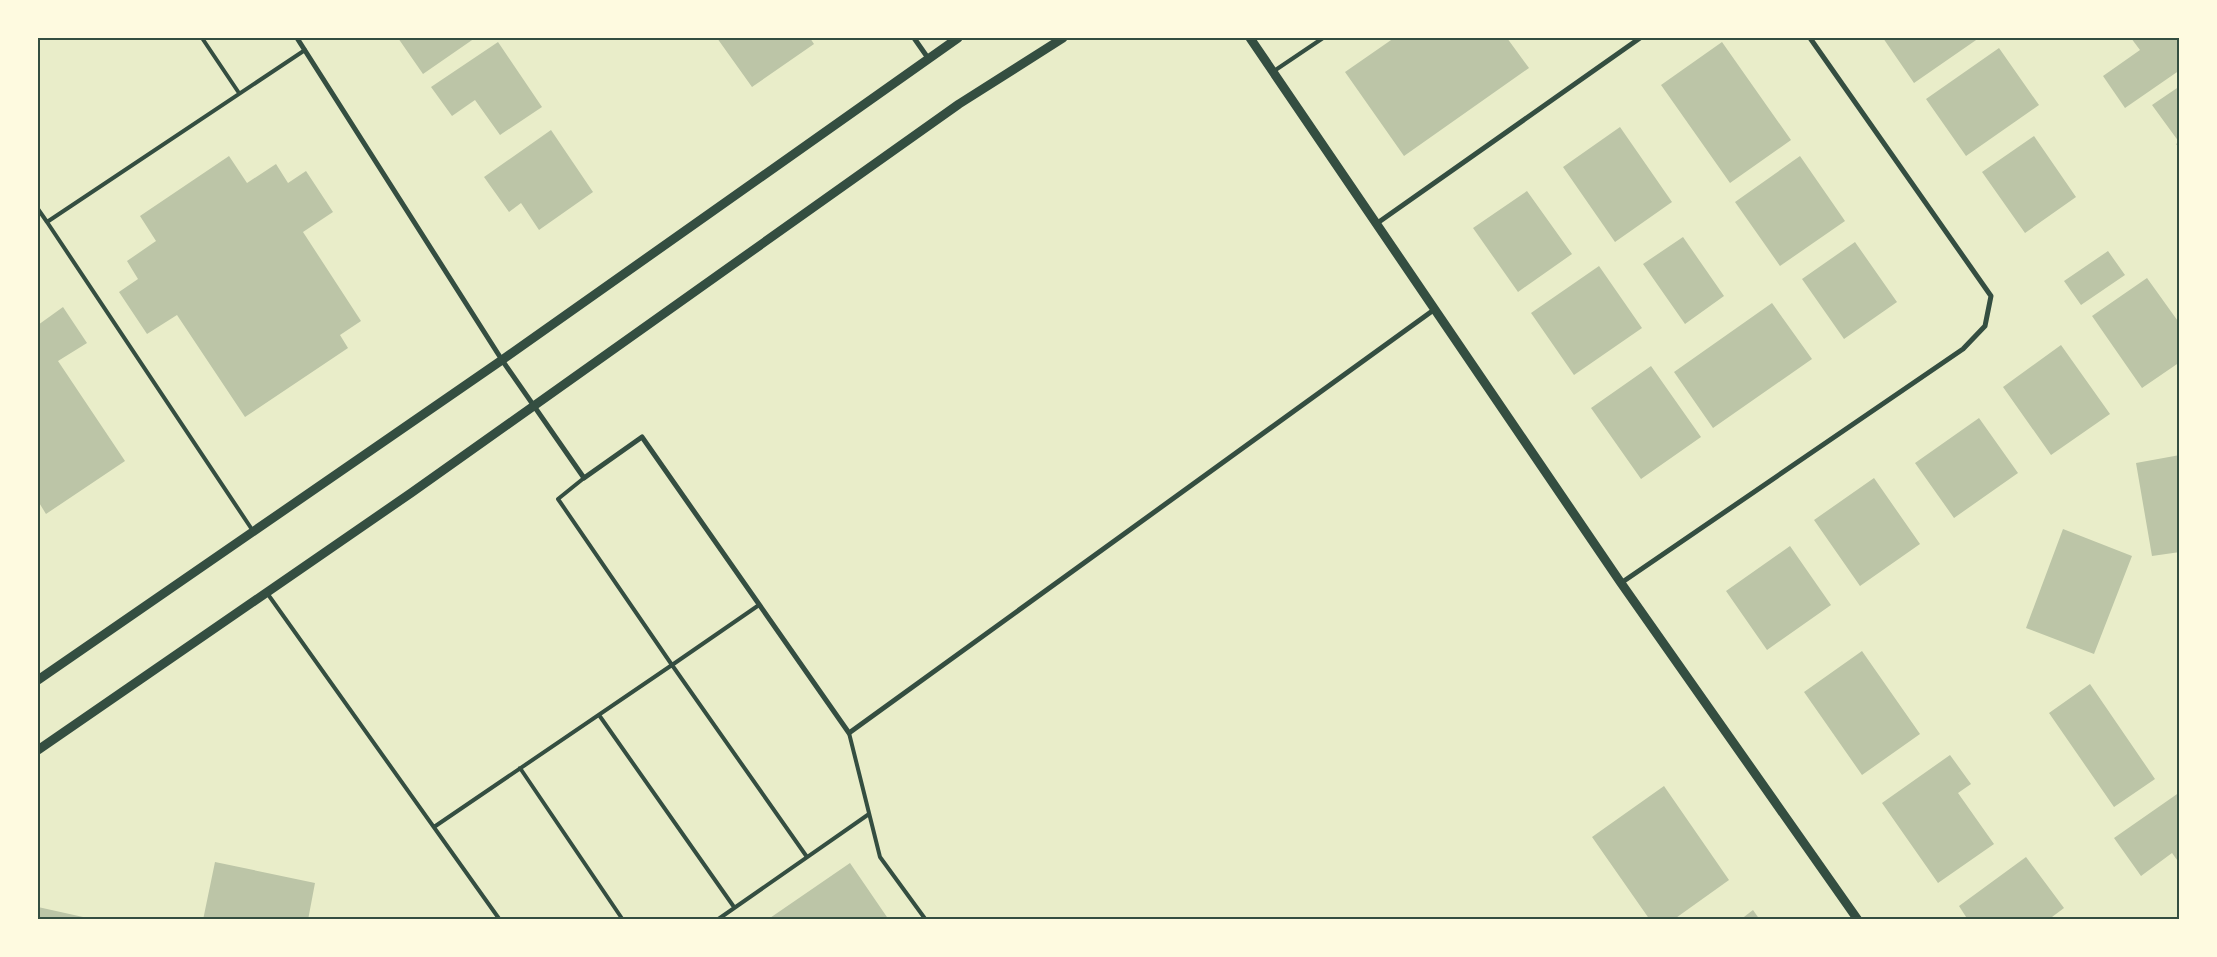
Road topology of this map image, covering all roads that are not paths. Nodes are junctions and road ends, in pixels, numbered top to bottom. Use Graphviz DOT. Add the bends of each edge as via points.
graph roads {
  1 [pos="202,38"];
  2 [pos="297,38"];
  3 [pos="914,38"];
  4 [pos="958,38"];
  5 [pos="1062,38"];
  6 [pos="1250,38"];
  7 [pos="1323,38"];
  8 [pos="1640,38"];
  9 [pos="1810,38"];
  10 [pos="305,50"];
  11 [pos="928,58"];
  12 [pos="1274,71"];
  13 [pos="239,94"];
  14 [pos="38,209"];
  15 [pos="47,222"];
  16 [pos="1376,224"];
  17 [pos="1435,308"];
  18 [pos="502,360"];
  19 [pos="534,405"];
  20 [pos="584,478"];
  21 [pos="253,531"];
  22 [pos="1621,583"];
  23 [pos="267,593"];
  24 [pos="759,605"];
  25 [pos="672,665"];
  26 [pos="38,680"];
  27 [pos="599,715"];
  28 [pos="849,733"];
  29 [pos="38,750"];
  30 [pos="520,768"];
  31 [pos="869,814"];
  32 [pos="434,827"];
  33 [pos="807,857"];
  34 [pos="734,907"];
  35 [pos="500,920"];
  36 [pos="623,920"];
  37 [pos="717,920"];
  38 [pos="926,920"];
  39 [pos="1858,920"];
  1 -- 13 [label="lane"];
  2 -- 10 [label="street"];
  3 -- 11 [label="street"];
  4 -- 11 [label="street"];
  5 -- 19 [label="street" via="959,104"];
  6 -- 12 [label="street"];
  7 -- 12 [label="lane"];
  8 -- 16 [label="street"];
  9 -- 22 [label="street" via="1991,296 1985,326 1963,349"];
  10 -- 13 [label="lane"];
  10 -- 18 [label="street"];
  11 -- 18 [label="street"];
  12 -- 16 [label="street"];
  13 -- 15 [label="lane"];
  14 -- 15 [label="lane"];
  15 -- 21 [label="lane"];
  16 -- 17 [label="street"];
  17 -- 22 [label="street"];
  17 -- 28 [label="street"];
  18 -- 19 [label="street"];
  18 -- 21 [label="street"];
  19 -- 20 [label="street"];
  19 -- 23 [label="street"];
  20 -- 24 [label="street" via="642,437"];
  20 -- 25 [label="lane" via="558,500"];
  21 -- 26 [label="street"];
  22 -- 39 [label="street"];
  23 -- 29 [label="street"];
  23 -- 32 [label="lane"];
  24 -- 25 [label="lane"];
  24 -- 28 [label="street"];
  25 -- 27 [label="lane"];
  25 -- 33 [label="lane"];
  27 -- 30 [label="lane"];
  27 -- 34 [label="lane"];
  28 -- 31 [label="lane"];
  30 -- 32 [label="lane"];
  30 -- 36 [label="lane"];
  31 -- 33 [label="lane"];
  31 -- 38 [label="lane" via="880,857"];
  32 -- 35 [label="lane"];
  33 -- 34 [label="lane"];
  34 -- 37 [label="lane"];
}
